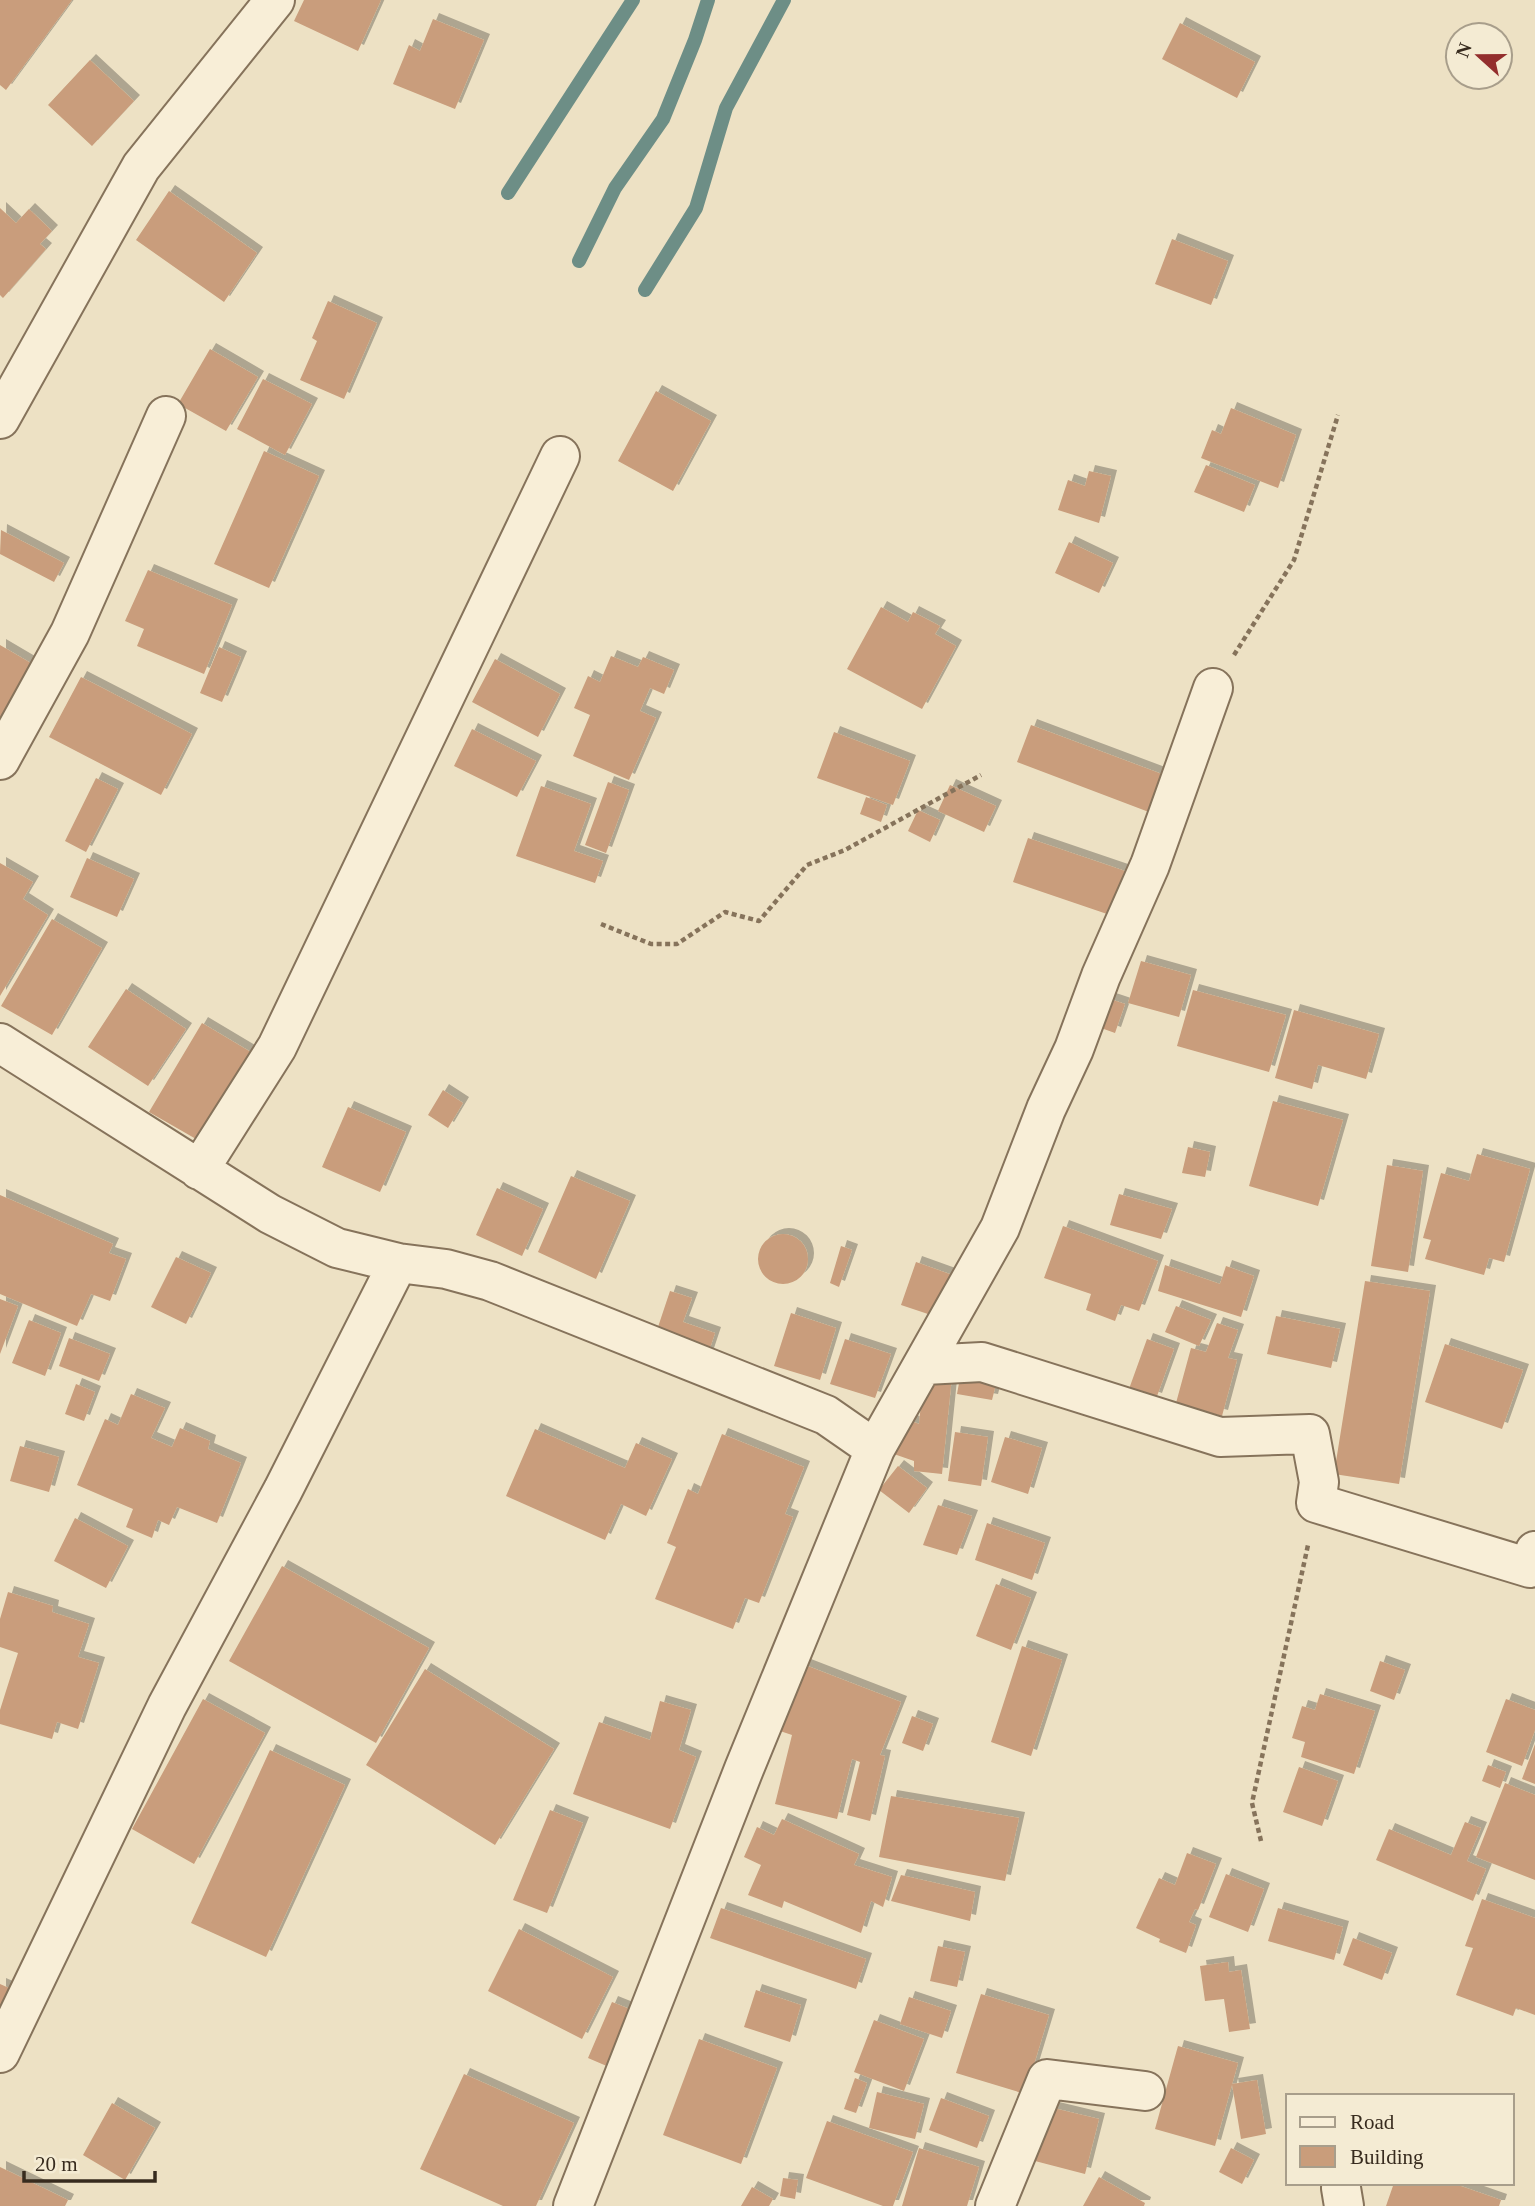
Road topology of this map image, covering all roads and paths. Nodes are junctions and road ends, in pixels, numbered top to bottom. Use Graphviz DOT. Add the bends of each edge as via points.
graph roads {
  1 [pos="275,0"];
  2 [pos="1338,415"];
  3 [pos="166,416"];
  4 [pos="0,419"];
  5 [pos="560,456"];
  6 [pos="1213,688"];
  7 [pos="0,760"];
  8 [pos="981,775"];
  9 [pos="601,925"];
  10 [pos="0,1043"];
  11 [pos="199,1170"];
  12 [pos="398,1263"];
  13 [pos="925,1365"];
  14 [pos="875,1449"];
  15 [pos="1316,1503"];
  16 [pos="1535,1551"];
  17 [pos="1261,1841"];
  18 [pos="0,2053"];
  19 [pos="1145,2091"];
  20 [pos="997,2205"];
  21 [pos="573,2206"];
  1 -- 4 [label="street" via="141,167"];
  2 -- 6 [label="path" via="1294,560"];
  3 -- 7 [label="street" via="70,633"];
  5 -- 11 [label="street" via="277,1047"];
  6 -- 13 [label="street" via="1150,865 1000,1228"];
  8 -- 9 [label="path" via="845,850 807,865 759,920 725,912 677,944 651,944"];
  10 -- 11 [label="street"];
  11 -- 12 [label="street" via="337,1248"];
  12 -- 14 [label="street" via="446,1269 503,1286 826,1415"];
  12 -- 18 [label="street" via="167,1706"];
  13 -- 14 [label="street"];
  13 -- 15 [label="street" via="982,1362 1220,1437 1310,1434 1319,1482"];
  14 -- 21 [label="street"];
  15 -- 16 [label="street" via="1530,1568"];
  15 -- 17 [label="path" via="1291,1637 1252,1803"];
  19 -- 20 [label="street" via="1047,2079"];
}
